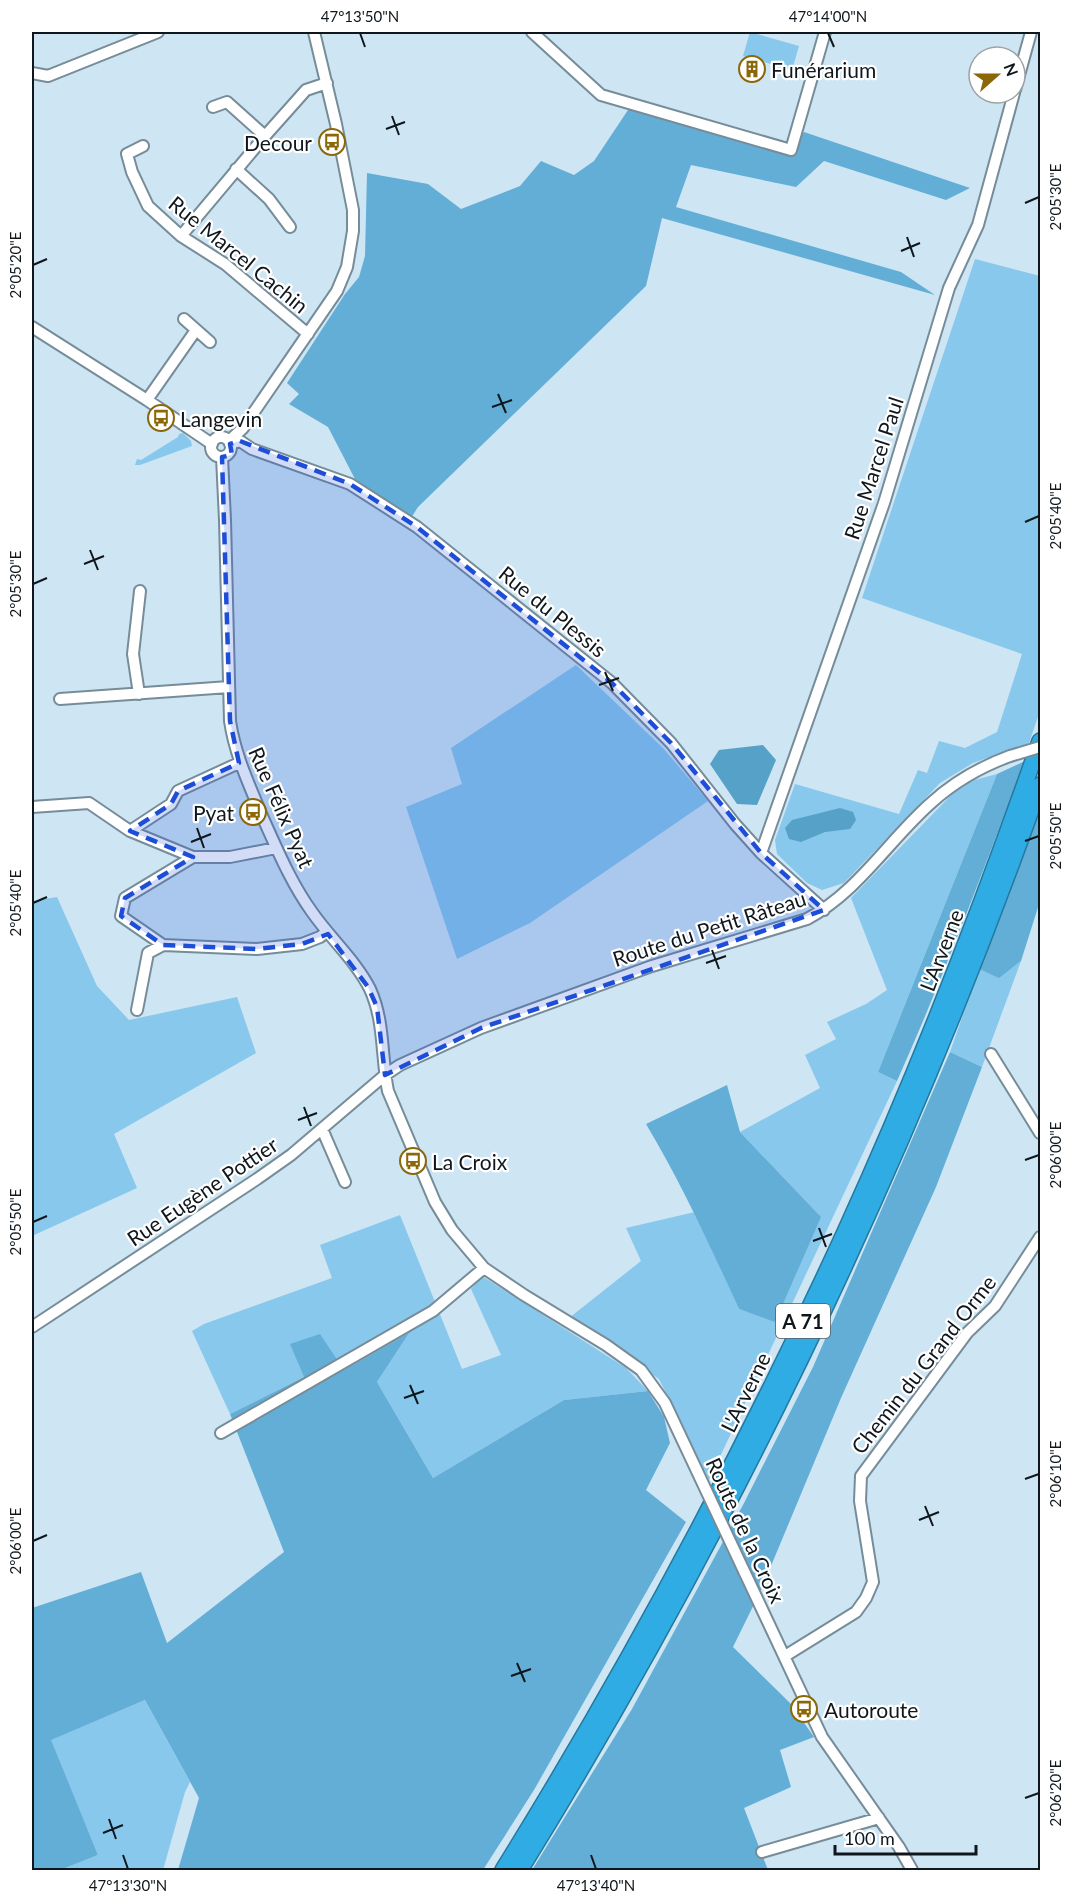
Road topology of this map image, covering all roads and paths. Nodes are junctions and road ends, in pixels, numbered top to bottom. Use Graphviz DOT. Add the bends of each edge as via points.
graph roads {
  1 [pos="158,32"];
  2 [pos="314,32"];
  3 [pos="532,32"];
  4 [pos="825,32"];
  5 [pos="1031,32"];
  6 [pos="1027,47"];
  7 [pos="32,73"];
  8 [pos="327,83"];
  9 [pos="1011,105"];
  10 [pos="213,107"];
  11 [pos="265,136"];
  12 [pos="143,146"];
  13 [pos="236,169"];
  14 [pos="290,226"];
  15 [pos="181,236"];
  16 [pos="184,319"];
  17 [pos="196,330"];
  18 [pos="32,331"];
  19 [pos="308,334"];
  20 [pos="210,342"];
  21 [pos="147,400"];
  22 [pos="230,443"];
  23 [pos="212,444"];
  24 [pos="222,457"];
  25 [pos="140,591"];
  26 [pos="229,687"];
  27 [pos="139,694"];
  28 [pos="60,699"];
  29 [pos="1041,741"];
  30 [pos="1041,747"];
  31 [pos="239,763"];
  32 [pos="1041,785"];
  33 [pos="32,807"];
  34 [pos="130,831"];
  35 [pos="276,848"];
  36 [pos="761,853"];
  37 [pos="193,857"];
  38 [pos="824,910"];
  39 [pos="326,932"];
  40 [pos="163,945"];
  41 [pos="137,1010"];
  42 [pos="991,1054"];
  43 [pos="385,1075"];
  44 [pos="322,1129"];
  45 [pos="1041,1133"];
  46 [pos="345,1182"];
  47 [pos="1041,1237"];
  48 [pos="484,1268"];
  49 [pos="32,1327"];
  50 [pos="221,1433"];
  51 [pos="785,1656"];
  52 [pos="879,1818"];
  53 [pos="762,1852"];
  54 [pos="503,1870"];
  55 [pos="520,1870"];
  56 [pos="912,1870"];
  1 -- 7 [label="street" via="48,76"];
  2 -- 8 [label="street"];
  3 -- 4 [label="street" via="601,95 791,150"];
  5 -- 6 [label="street, Rue Marcel Paul"];
  8 -- 11 [label="street" via="306,90"];
  8 -- 19 [label="street" via="349,186 353,231 347,267 337,291"];
  9 -- 36 [label="street, Rue Marcel Paul" via="978,225 949,288 884,503"];
  10 -- 11 [label="street" via="227,102"];
  11 -- 13 [label="street"];
  12 -- 15 [label="street, Rue Marcel Cachin" via="127,154 132,172 148,206"];
  13 -- 14 [label="street" via="269,199"];
  13 -- 15 [label="street"];
  15 -- 19 [label="street, Rue Marcel Cachin" via="225,264"];
  16 -- 17 [label="street"];
  17 -- 20 [label="street"];
  17 -- 21 [label="street"];
  18 -- 21 [label="street"];
  19 -- 22 [label="street"];
  21 -- 23 [label="street"];
  22 -- 23 [label="street" via="218,438"];
  22 -- 24 [label="street" via="229,453"];
  22 -- 36 [label="street, Rue du Plessis" via="240,441 350,484 417,527 612,683 671,743"];
  23 -- 24 [label="street" via="214,454"];
  24 -- 26 [label="street, Rue Félix Pyat"];
  25 -- 27 [label="street" via="133,654"];
  26 -- 27 [label="street"];
  26 -- 31 [label="street, Rue Félix Pyat"];
  27 -- 28 [label="street"];
  29 -- 54 [label="highway, L'Arverne / A 71" via="932,1029 796,1336 645,1628"];
  30 -- 38 [label="street, Route du Petit Râteau, bridge" via="965,776 931,802 855,884"];
  31 -- 34 [label="street" via="178,791 171,804"];
  31 -- 35 [label="street, Rue Félix Pyat"];
  32 -- 55 [label="highway, L'Arverne / A 71" via="947,1031 810,1341 656,1639"];
  33 -- 34 [label="street" via="89,803"];
  34 -- 37 [label="street"];
  35 -- 37 [label="street" via="230,857"];
  35 -- 39 [label="street, Rue Félix Pyat" via="302,898"];
  36 -- 38 [label="street, Rue du Plessis"];
  37 -- 40 [label="street" via="124,898 121,916"];
  38 -- 43 [label="street, Route du Petit Râteau" via="481,1028"];
  39 -- 40 [label="street" via="302,944 256,949"];
  39 -- 43 [label="street, Rue Félix Pyat" via="369,987 384,1044"];
  40 -- 41 [label="street" via="148,953"];
  42 -- 45 [label="street"];
  43 -- 44 [label="street, Rue Eugène Pottier"];
  43 -- 48 [label="street, Route de la Croix" via="388,1091 435,1202 452,1230"];
  44 -- 46 [label="street"];
  44 -- 49 [label="street, Rue Eugène Pottier" via="257,1179"];
  47 -- 51 [label="street, Chemin du Grand Orme" via="995,1306 967,1334 861,1476 860,1501 873,1582 866,1598 856,1612"];
  48 -- 50 [label="street" via="433,1311"];
  48 -- 51 [label="street, Route de la Croix, bridge" via="641,1370 665,1403"];
  51 -- 52 [label="street, Route de la Croix" via="822,1737"];
  52 -- 53 [label="street"];
  52 -- 56 [label="street, Route de la Croix"];
}
